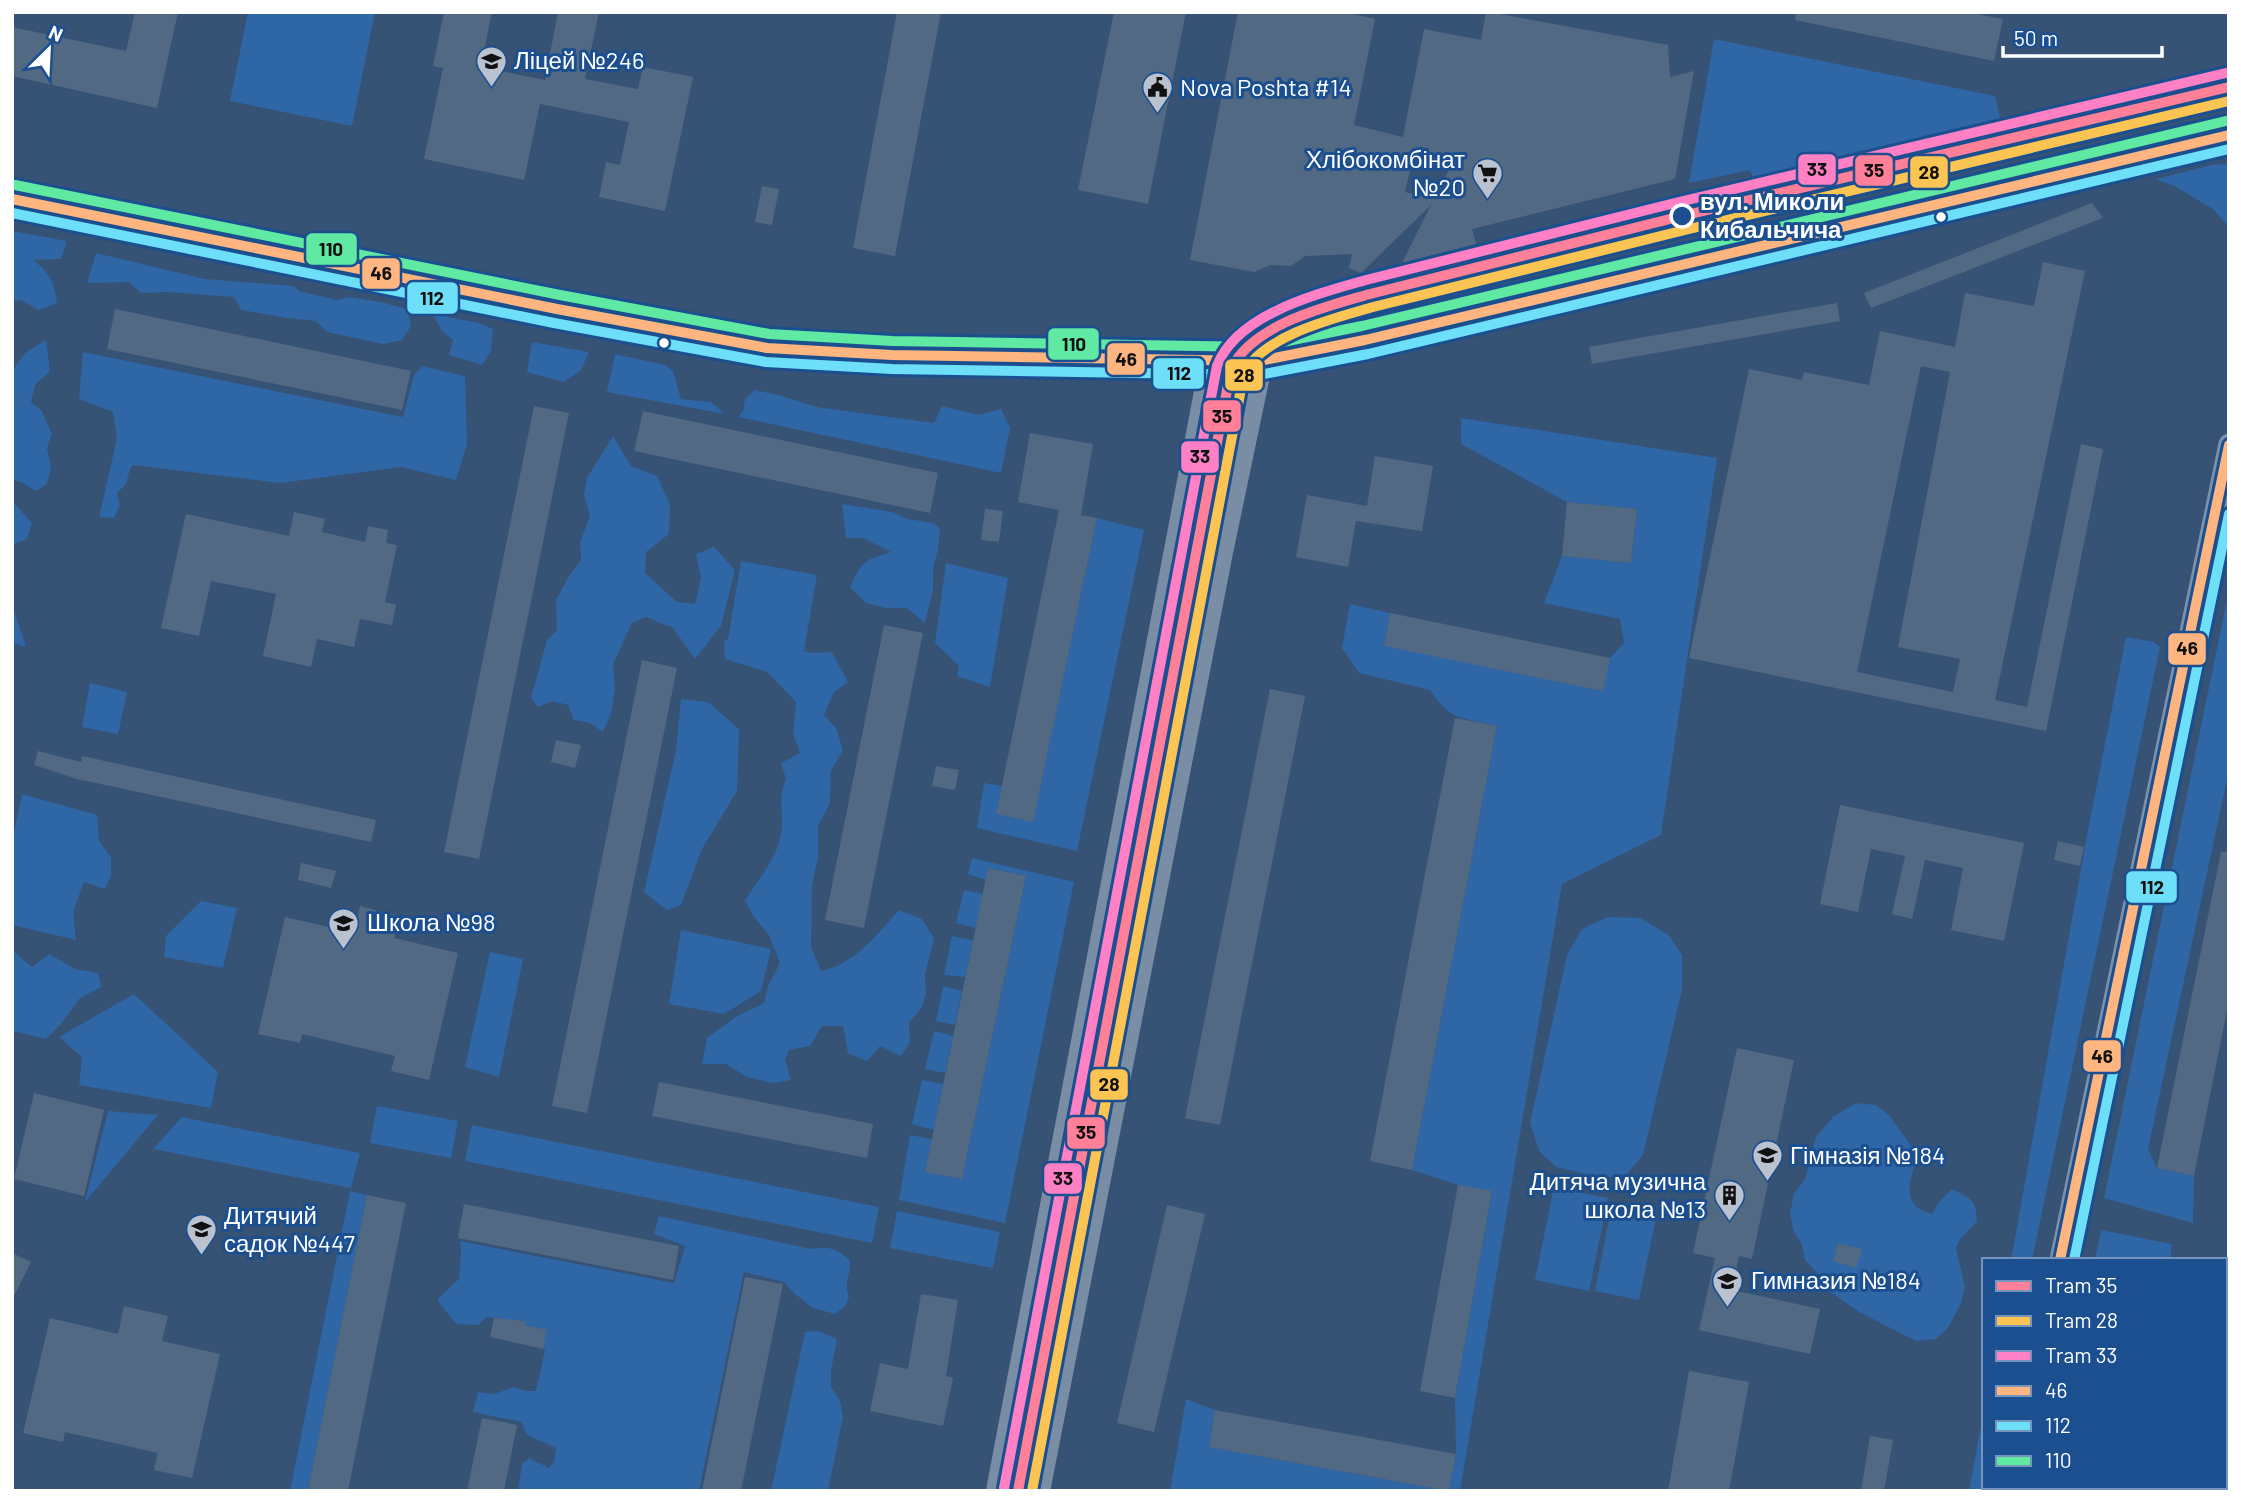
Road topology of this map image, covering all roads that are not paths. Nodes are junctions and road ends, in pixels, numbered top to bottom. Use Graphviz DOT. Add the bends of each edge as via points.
graph roads {
  1 [pos="2229,135"];
  2 [pos="12,198"];
  3 [pos="1214,360"];
  4 [pos="1259,361"];
  5 [pos="2229,444"];
  6 [pos="2060,1258"];
  7 [pos="1000,1491"];
  8 [pos="1036,1491"];
  1 -- 4 [label="street" via="1365,340"];
  2 -- 3 [label="street" via="767,348 892,355"];
  3 -- 4 [label="street"];
  3 -- 7 [label="street"];
  4 -- 8 [label="street"];
  5 -- 6 [label="street"];
}
